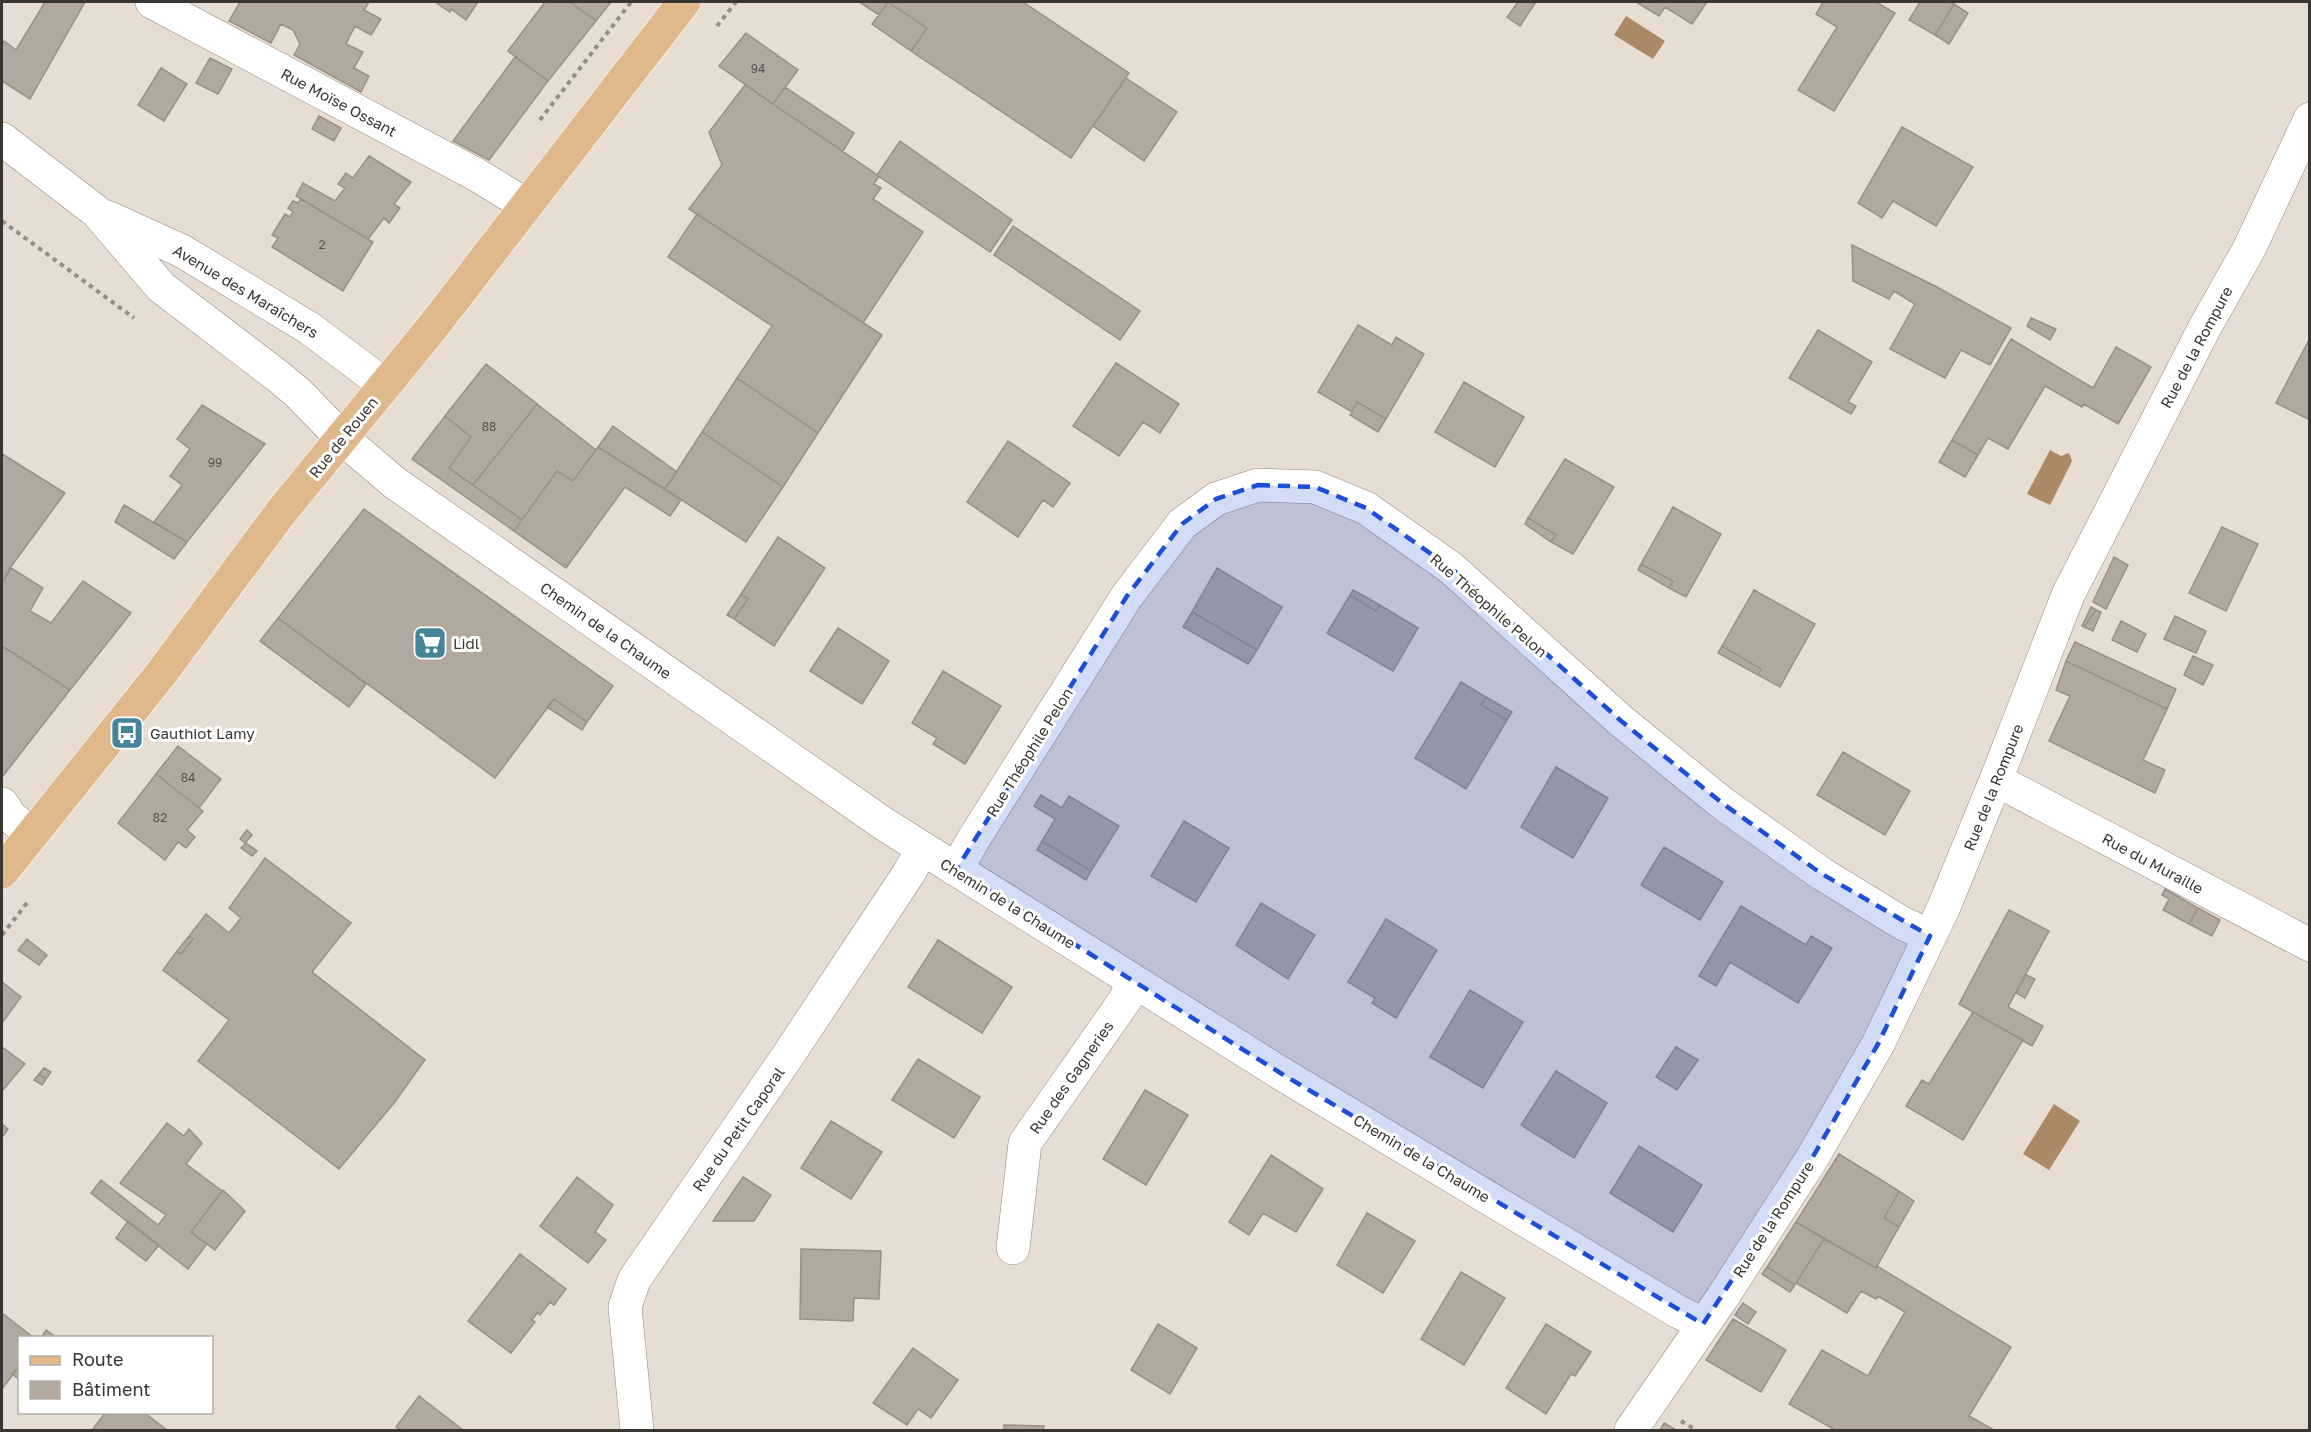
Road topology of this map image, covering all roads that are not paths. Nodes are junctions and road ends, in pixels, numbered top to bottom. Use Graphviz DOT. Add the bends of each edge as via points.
graph roads {
  1 [pos="152,2"];
  2 [pos="684,2"];
  3 [pos="2310,119"];
  4 [pos="2,139"];
  5 [pos="525,205"];
  6 [pos="97,212"];
  7 [pos="386,384"];
  8 [pos="342,438"];
  9 [pos="1996,780"];
  10 [pos="2,804"];
  11 [pos="31,834"];
  12 [pos="922,849"];
  13 [pos="957,870"];
  14 [pos="2,872"];
  15 [pos="1930,936"];
  16 [pos="2310,945"];
  17 [pos="1133,981"];
  18 [pos="1013,1248"];
  19 [pos="1703,1324"];
  20 [pos="637,1431"];
  21 [pos="1631,1431"];
  1 -- 5 [label="street, Rue Moïse Ossant" via="477,175"];
  2 -- 5 [label="main road, Rue de Rouen"];
  3 -- 9 [label="street, Rue de la Rompure" via="2249,249 2068,595"];
  4 -- 6 [label="street, Avenue des Maraîchers"];
  5 -- 7 [label="main road, Rue de Rouen"];
  6 -- 7 [label="street, Avenue des Maraîchers" via="192,257 309,328"];
  6 -- 8 [label="street, Avenue des Maraîchers" via="161,287 279,377"];
  7 -- 8 [label="main road, Rue de Rouen"];
  8 -- 11 [label="main road, Rue de Rouen" via="282,511 160,675"];
  8 -- 12 [label="street, Chemin de la Chaume" via="420,501"];
  9 -- 15 [label="street, Rue de la Rompure"];
  9 -- 16 [label="street, Rue du Muraille"];
  10 -- 11 [label="street"];
  11 -- 14 [label="main road, Rue de Rouen"];
  12 -- 13 [label="street, Chemin de la Chaume"];
  12 -- 20 [label="street, Rue du Petit Caporal" via="788,1057 634,1280 625,1306"];
  13 -- 15 [label="street, Rue Théophile Pelon" via="1127,596 1182,524 1216,499 1258,485 1315,487 1366,508 1451,568 1620,720 1722,803 1822,874"];
  13 -- 17 [label="street, Chemin de la Chaume"];
  15 -- 19 [label="street, Rue de la Rompure" via="1878,1044 1811,1160"];
  17 -- 18 [label="street, Rue des Gagneries" via="1125,1000 1025,1143"];
  17 -- 19 [label="street, Chemin de la Chaume"];
  19 -- 21 [label="street, Rue de la Rompure"];
}
